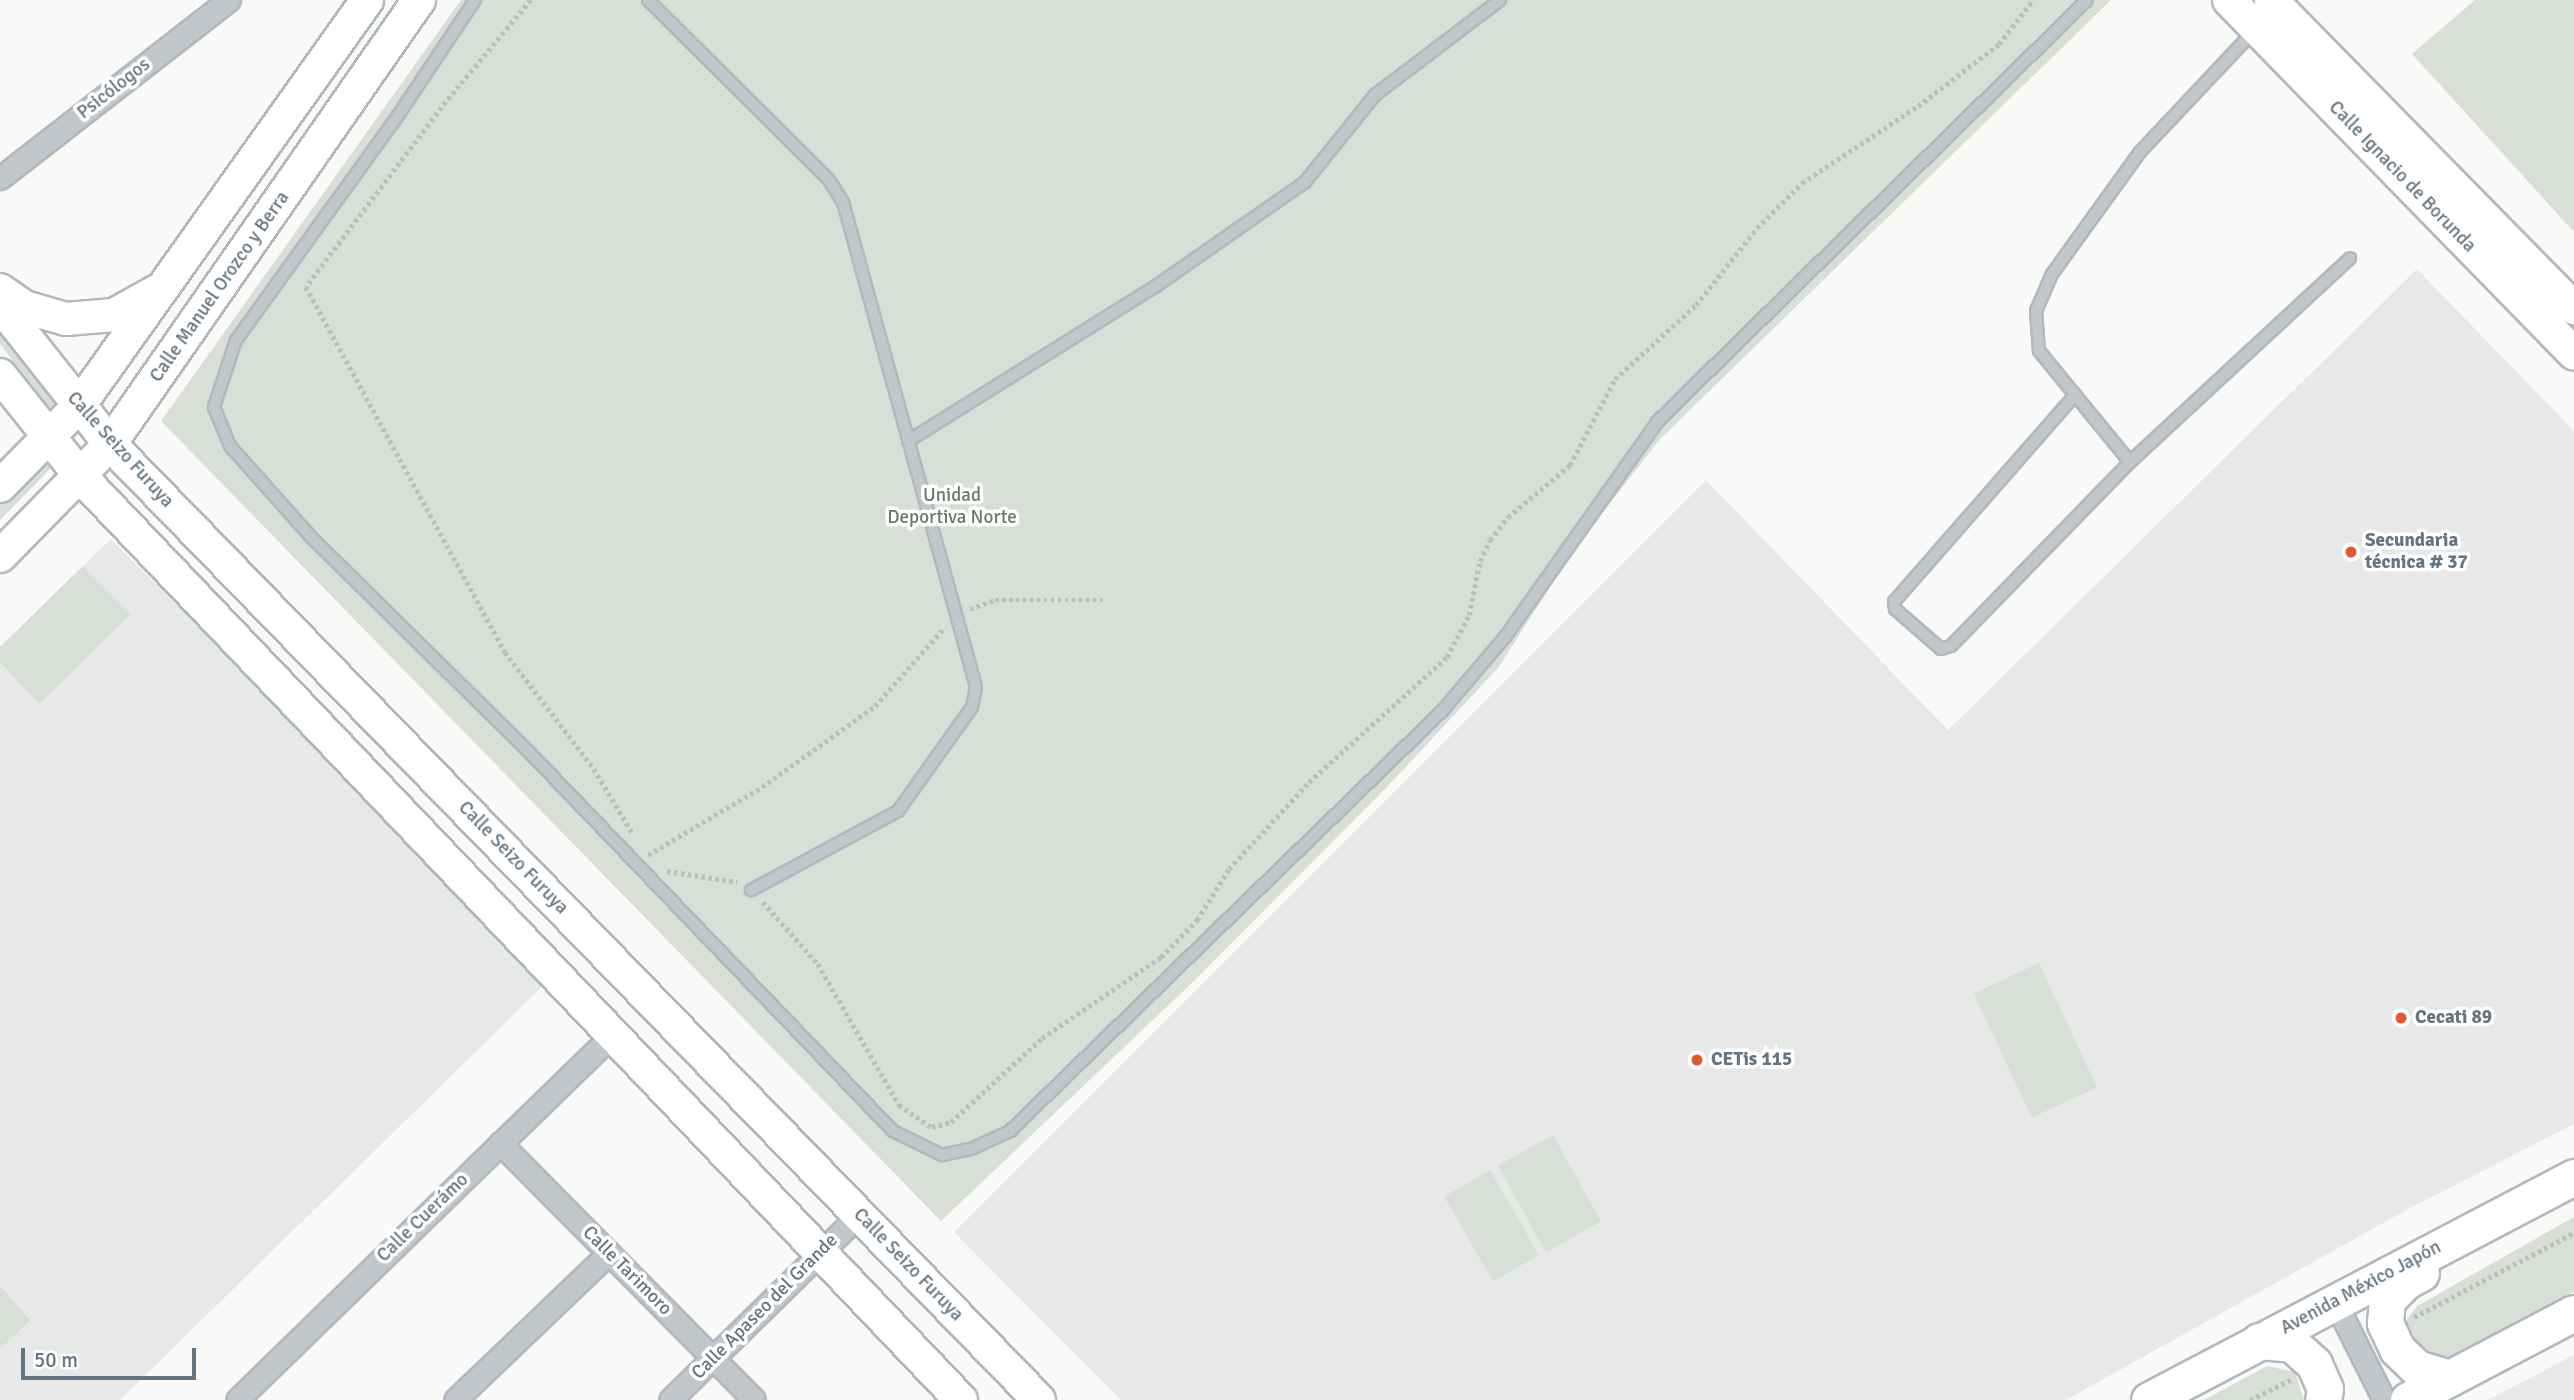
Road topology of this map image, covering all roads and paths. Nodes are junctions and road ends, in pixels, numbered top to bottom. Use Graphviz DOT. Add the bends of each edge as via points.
graph roads {
  1 [pos="229,0"];
  2 [pos="367,0"];
  3 [pos="419,0"];
  4 [pos="475,0"];
  5 [pos="531,0"];
  6 [pos="648,0"];
  7 [pos="1500,0"];
  8 [pos="2033,0"];
  9 [pos="2087,0"];
  10 [pos="2229,0"];
  11 [pos="2268,13"];
  12 [pos="0,178"];
  13 [pos="2350,258"];
  14 [pos="167,285"];
  15 [pos="0,290"];
  16 [pos="0,305"];
  17 [pos="2574,308"];
  18 [pos="2574,354"];
  19 [pos="0,374"];
  20 [pos="2075,396"];
  21 [pos="78,407"];
  22 [pos="50,438"];
  23 [pos="908,441"];
  24 [pos="110,444"];
  25 [pos="2130,462"];
  26 [pos="82,478"];
  27 [pos="0,486"];
  28 [pos="0,556"];
  29 [pos="1107,600"];
  30 [pos="956,614"];
  31 [pos="648,855"];
  32 [pos="636,864"];
  33 [pos="751,890"];
  34 [pos="611,1037"];
  35 [pos="500,1143"];
  36 [pos="2574,1177"];
  37 [pos="2574,1182"];
  38 [pos="859,1215"];
  39 [pos="821,1252"];
  40 [pos="609,1253"];
  41 [pos="2335,1302"];
  42 [pos="2574,1313"];
  43 [pos="2295,1322"];
  44 [pos="2259,1341"];
  45 [pos="713,1359"];
  46 [pos="2450,1378"];
  47 [pos="246,1397"];
  48 [pos="455,1400"];
  49 [pos="670,1400"];
  50 [pos="754,1400"];
  51 [pos="961,1400"];
  52 [pos="1039,1400"];
  53 [pos="2149,1400"];
  54 [pos="2323,1400"];
  55 [pos="2341,1400"];
  56 [pos="2384,1400"];
  57 [pos="2408,1400"];
  1 -- 12 [label="street, Psicólogos"];
  2 -- 14 [label="street"];
  3 -- 24 [label="street, Calle Manuel Orozco y Berra"];
  4 -- 32 [label="lane" via="236,340 214,407 230,446 312,538"];
  5 -- 31 [label="path" via="446,102 306,287 505,652 594,769"];
  6 -- 23 [label="lane" via="830,180 843,202"];
  7 -- 23 [label="lane" via="1375,95 1305,182 1156,286"];
  8 -- 33 [label="path" via="1999,44 1918,106 1802,183 1756,228 1696,305 1615,379 1570,465 1508,517 1490,540 1480,561 1469,615 1447,657 1309,782 1229,869 1197,920 1161,957 1042,1038 951,1122 932,1127 899,1105 818,964"];
  9 -- 32 [label="lane" via="1657,422 1505,638 1443,710 1010,1131 971,1149 942,1154 893,1131"];
  10 -- 11 [label="street, Calle Ignacio de Borunda"];
  11 -- 17 [label="street, Calle Ignacio de Borunda"];
  11 -- 18 [label="street, Calle Ignacio de Borunda"];
  11 -- 20 [label="lane" via="2140,152 2052,274 2036,311 2039,351"];
  13 -- 25 [label="lane"];
  14 -- 15 [label="street" via="114,315 66,319 24,307"];
  14 -- 21 [label="street"];
  16 -- 21 [label="street, Calle Seizo Furuya"];
  19 -- 22 [label="street"];
  20 -- 25 [label="lane"];
  20 -- 25 [label="lane" via="1894,602 1895,609 1941,649 1951,646"];
  21 -- 22 [label="street"];
  21 -- 24 [label="street, Calle Seizo Furuya"];
  22 -- 26 [label="street"];
  22 -- 27 [label="street"];
  23 -- 30 [label="lane"];
  24 -- 26 [label="street, Calle Manuel Orozco y Berra"];
  24 -- 38 [label="street, Calle Seizo Furuya"];
  26 -- 28 [label="street, Calle Manuel Orozco y Berra"];
  26 -- 34 [label="street"];
  29 -- 30 [label="path" via="995,600"];
  30 -- 31 [label="path" via="875,706 762,787"];
  30 -- 33 [label="lane" via="976,687 972,707 898,811"];
  31 -- 32 [label="path"];
  31 -- 33 [label="path" via="667,871 736,881"];
  34 -- 35 [label="street, Calle Cuerámo"];
  34 -- 39 [label="street"];
  35 -- 40 [label="street, Calle Tarimoro"];
  35 -- 47 [label="street, Calle Cuerámo"];
  36 -- 41 [label="main road, Avenida México Japón"];
  37 -- 46 [label="main road" via="2532,1217 2406,1281 2387,1300 2385,1323 2397,1349 2417,1368"];
  38 -- 39 [label="street, Calle Apaseo del Grande"];
  38 -- 52 [label="street, Calle Seizo Furuya"];
  39 -- 45 [label="street, Calle Apaseo del Grande"];
  39 -- 51 [label="street"];
  40 -- 45 [label="street, Calle Tarimoro"];
  40 -- 48 [label="street"];
  41 -- 43 [label="main road, Avenida México Japón"];
  41 -- 56 [label="street"];
  42 -- 46 [label="main road"];
  43 -- 44 [label="main road, Avenida México Japón"];
  43 -- 55 [label="street"];
  44 -- 53 [label="main road, Avenida México Japón"];
  44 -- 54 [label="main road" via="2292,1344 2314,1364 2325,1389"];
  45 -- 49 [label="street, Calle Apaseo del Grande"];
  45 -- 50 [label="street, Calle Tarimoro"];
  46 -- 57 [label="main road"];
}
